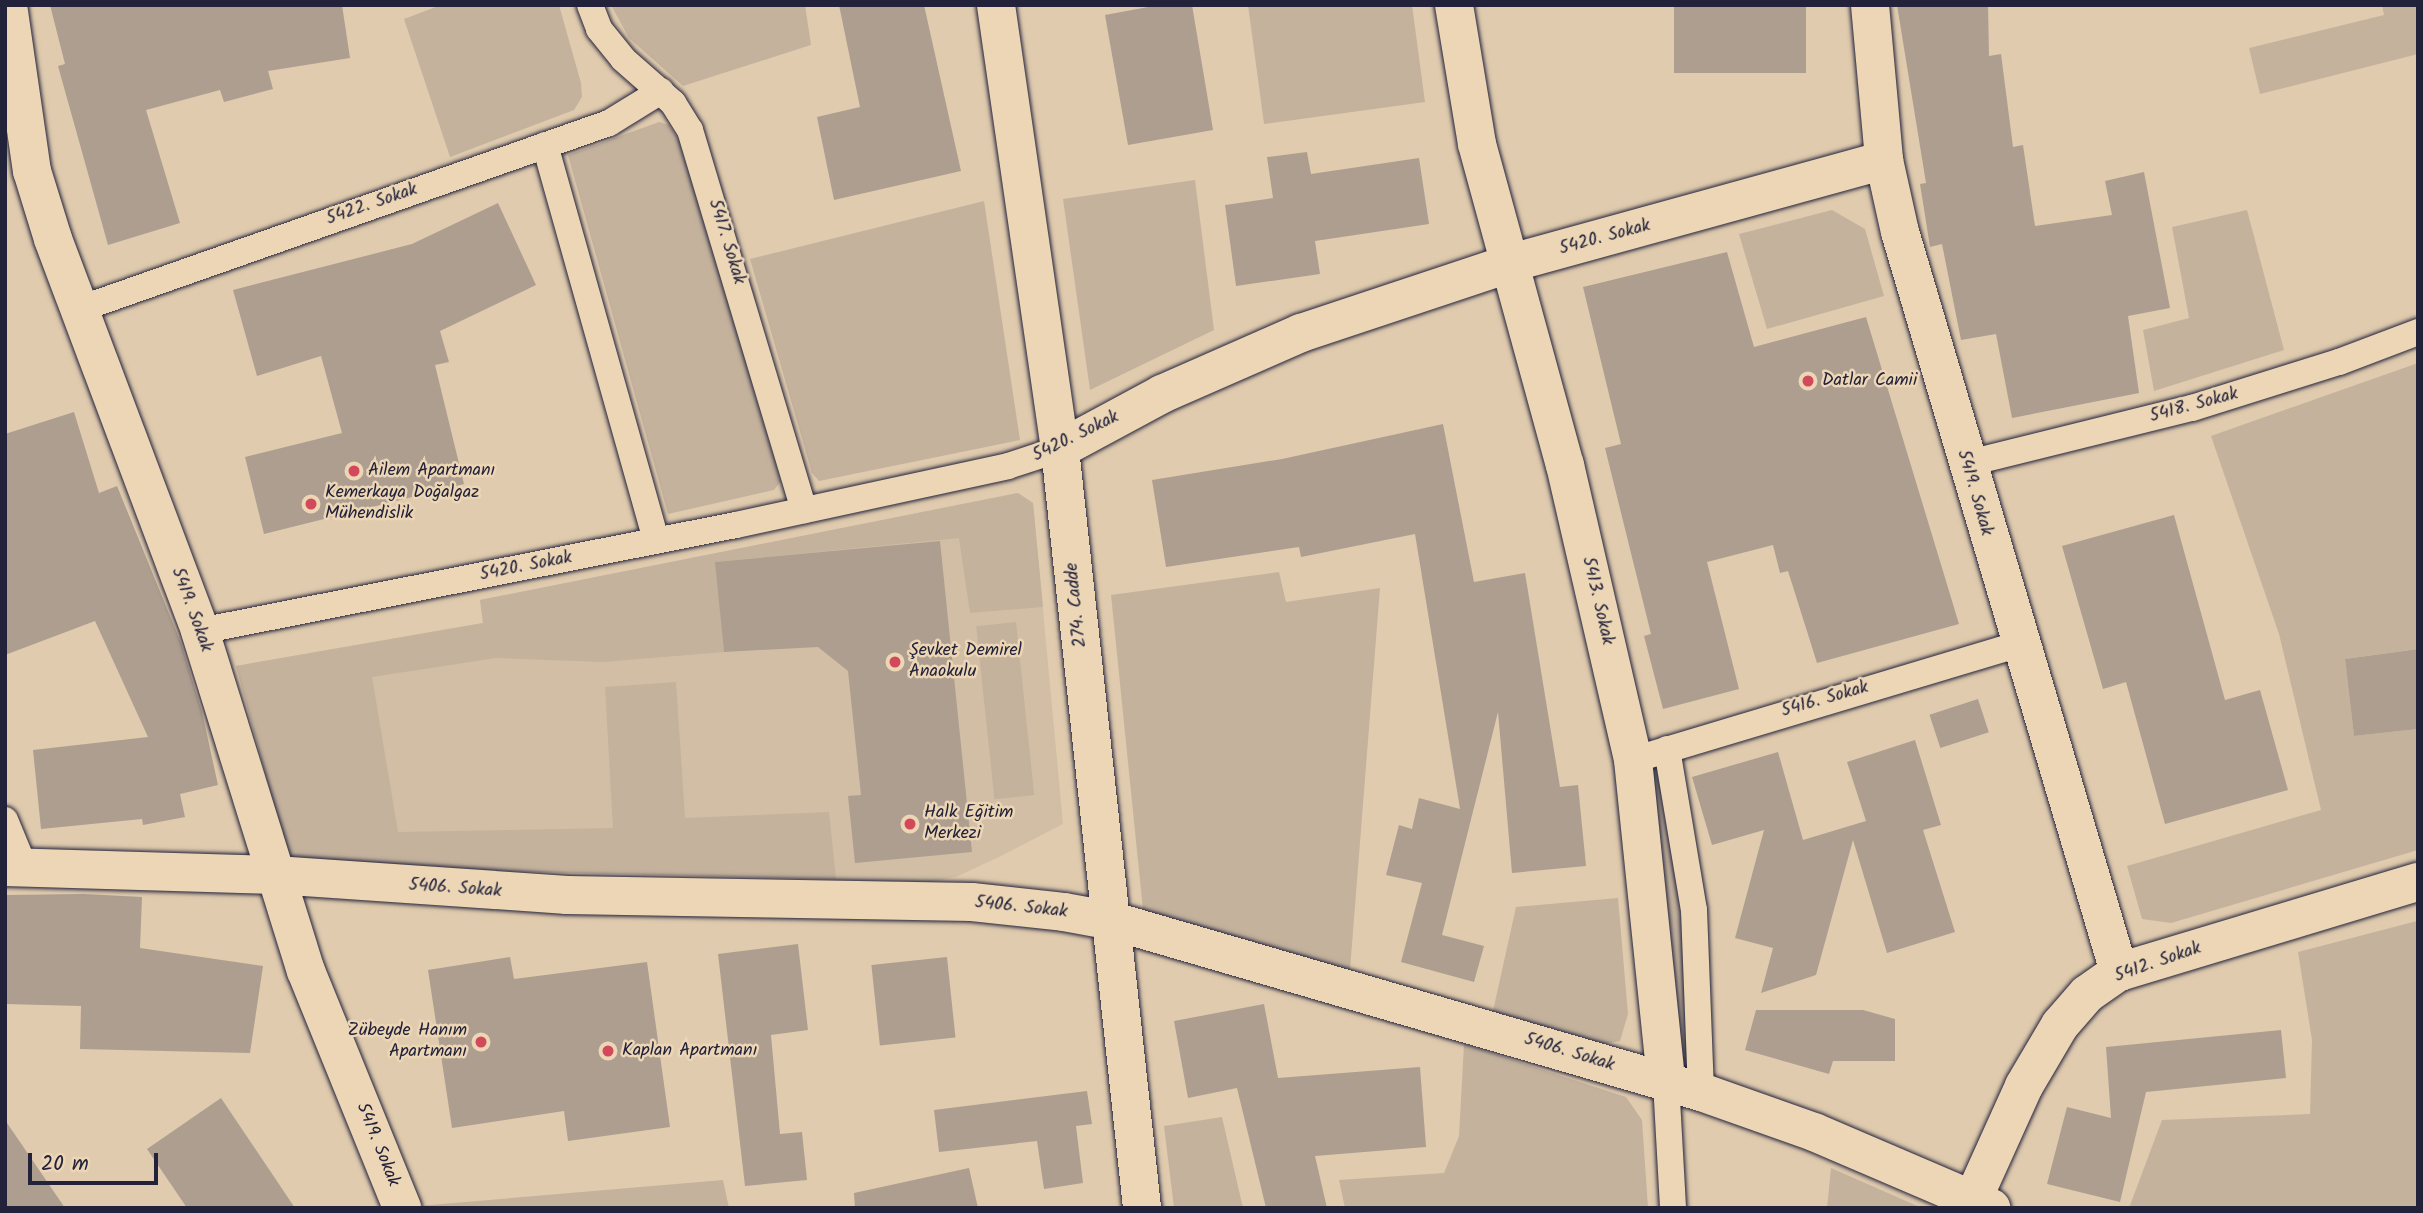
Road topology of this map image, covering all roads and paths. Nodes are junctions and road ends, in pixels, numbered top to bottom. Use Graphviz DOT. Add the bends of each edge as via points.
graph roads {
  1 [pos="8,5"];
  2 [pos="590,5"];
  3 [pos="996,5"];
  4 [pos="1454,5"];
  5 [pos="1870,5"];
  6 [pos="661,91"];
  7 [pos="545,145"];
  8 [pos="1884,160"];
  9 [pos="1511,263"];
  10 [pos="77,310"];
  11 [pos="2418,332"];
  12 [pos="1060,449"];
  13 [pos="1965,464"];
  14 [pos="804,510"];
  15 [pos="656,541"];
  16 [pos="200,631"];
  17 [pos="2019,644"];
  18 [pos="1650,754"];
  19 [pos="5,820"];
  20 [pos="15,867"];
  21 [pos="275,875"];
  22 [pos="2418,882"];
  23 [pos="1113,922"];
  24 [pos="2119,972"];
  25 [pos="1683,1087"];
  26 [pos="1982,1203"];
  27 [pos="402,1208"];
  28 [pos="1142,1208"];
  29 [pos="1673,1208"];
  1 -- 10 [label="street, 5419. Sokak" via="32,172"];
  2 -- 6 [label="lane, 5417. Sokak" via="599,29 623,59"];
  3 -- 12 [label="street, 274. Cadde"];
  4 -- 9 [label="street, 5413. Sokak" via="1477,144"];
  5 -- 8 [label="street, 5419. Sokak"];
  6 -- 7 [label="lane, 5422. Sokak" via="620,118"];
  6 -- 14 [label="lane, 5417. Sokak" via="690,130"];
  7 -- 10 [label="lane, 5422. Sokak"];
  7 -- 15 [label="lane"];
  8 -- 9 [label="street, 5420. Sokak"];
  8 -- 13 [label="street, 5419. Sokak"];
  9 -- 12 [label="street, 5420. Sokak" via="1291,337 1162,394"];
  9 -- 18 [label="street, 5413. Sokak"];
  10 -- 16 [label="street, 5419. Sokak"];
  11 -- 13 [label="lane, 5418. Sokak" via="2192,408"];
  12 -- 14 [label="lane, 5420. Sokak" via="1008,466"];
  12 -- 23 [label="street, 274. Cadde"];
  13 -- 17 [label="street, 5419. Sokak"];
  14 -- 15 [label="lane, 5420. Sokak"];
  15 -- 16 [label="lane, 5420. Sokak"];
  16 -- 21 [label="street, 5419. Sokak"];
  17 -- 18 [label="lane, 5416. Sokak"];
  17 -- 24 [label="street, 5419. Sokak"];
  18 -- 25 [label="street, 5413. Sokak"];
  19 -- 20 [label="lane"];
  20 -- 21 [label="street, 5406. Sokak"];
  21 -- 23 [label="street, 5406. Sokak" via="567,895 972,902"];
  21 -- 27 [label="street, 5419. Sokak" via="306,971"];
  22 -- 24 [label="street, 5412. Sokak"];
  23 -- 25 [label="street, 5406. Sokak"];
  23 -- 28 [label="street, 274. Cadde"];
  24 -- 26 [label="street, 5412. Sokak" via="2087,994 2060,1025 2024,1086"];
  25 -- 26 [label="street, 5406. Sokak" via="1814,1132"];
  25 -- 29 [label="lane, 5413. Sokak"];
}
